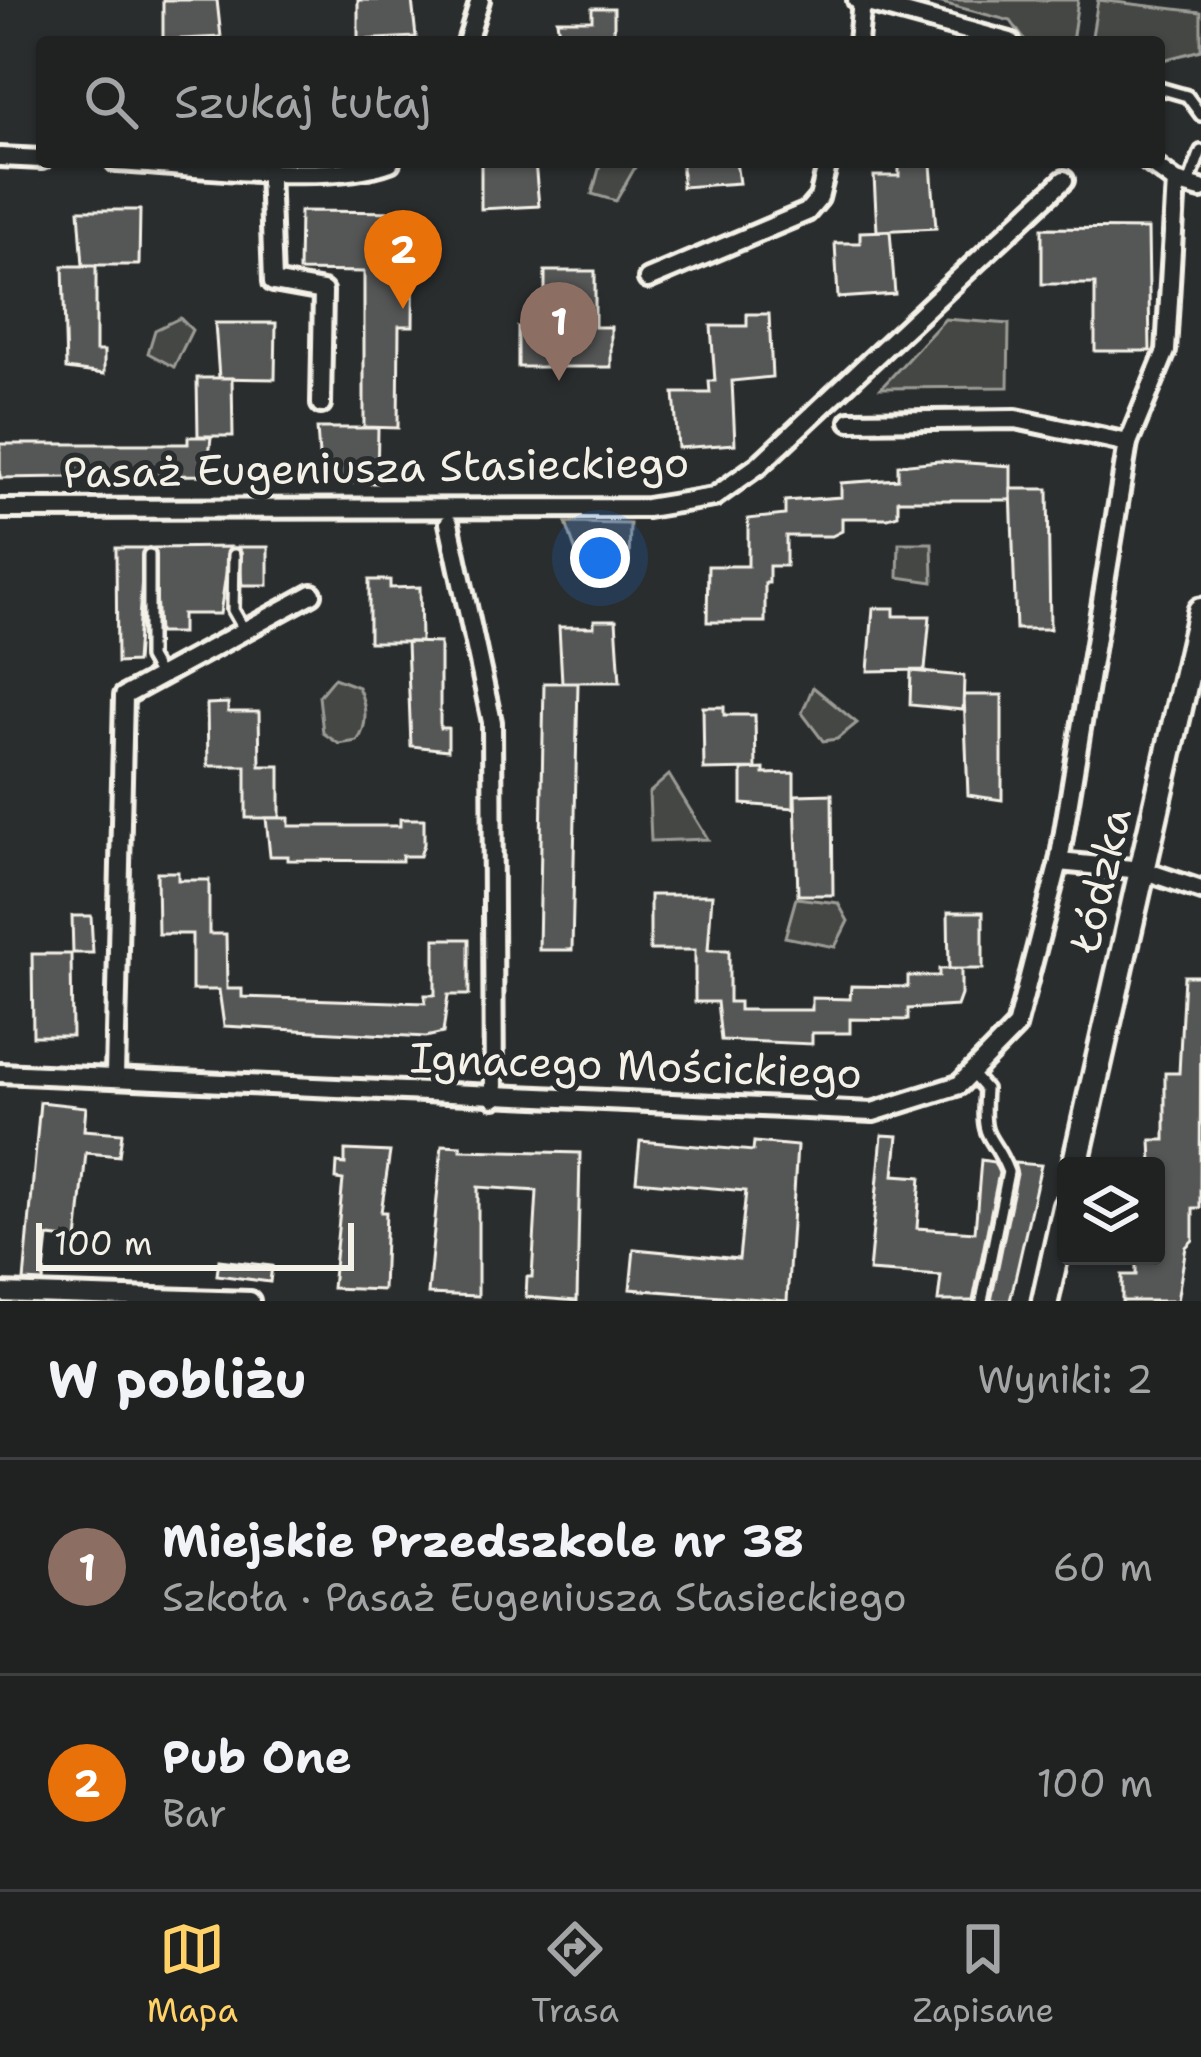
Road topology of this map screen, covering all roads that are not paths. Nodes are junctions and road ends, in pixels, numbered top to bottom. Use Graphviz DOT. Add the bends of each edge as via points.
graph roads {
  1 [pos="480,0"];
  2 [pos="859,1"];
  3 [pos="469,36"];
  4 [pos="858,36"];
  5 [pos="988,36"];
  6 [pos="1165,90"];
  7 [pos="1201,116"];
  8 [pos="1201,151"];
  9 [pos="0,157"];
  10 [pos="36,159"];
  11 [pos="247,168"];
  12 [pos="375,168"];
  13 [pos="826,168"];
  14 [pos="1159,168"];
  15 [pos="269,169"];
  16 [pos="1064,180"];
  17 [pos="1188,186"];
  18 [pos="648,279"];
  19 [pos="321,404"];
  20 [pos="850,421"];
  21 [pos="1128,443"];
  22 [pos="0,508"];
  23 [pos="449,524"];
  24 [pos="149,555"];
  25 [pos="234,555"];
  26 [pos="312,594"];
  27 [pos="1201,611"];
  28 [pos="245,631"];
  29 [pos="160,677"];
  30 [pos="1059,862"];
  31 [pos="1142,870"];
  32 [pos="1201,890"];
  33 [pos="0,1073"];
  34 [pos="971,1073"];
  35 [pos="115,1076"];
  36 [pos="494,1098"];
  37 [pos="1077,1157"];
  38 [pos="1057,1247"];
  39 [pos="0,1293"];
  40 [pos="250,1301"];
  41 [pos="982,1301"];
  42 [pos="1045,1301"];
  1 -- 3 [label="street"];
  2 -- 4 [label="street"];
  2 -- 5 [label="street"];
  6 -- 7 [label="lane" via="1187,96"];
  8 -- 17 [label="lane"];
  9 -- 10 [label="street"];
  11 -- 15 [label="street"];
  12 -- 15 [label="street"];
  13 -- 18 [label="street" via="807,212"];
  14 -- 17 [label="street"];
  15 -- 19 [label="street" via="273,282 323,291"];
  16 -- 22 [label="street, Pasaż Eugeniusza Stasieckiego" via="759,465 714,496 647,508"];
  17 -- 21 [label="street, Ignacego Mościckiego" via="1166,351"];
  20 -- 21 [label="street" via="1016,419"];
  21 -- 30 [label="street, Ignacego Mościckiego"];
  23 -- 36 [label="street" via="492,722"];
  24 -- 29 [label="lane" via="149,658"];
  25 -- 28 [label="lane" via="233,610"];
  26 -- 28 [label="street"];
  27 -- 31 [label="street, Łódzka"];
  28 -- 29 [label="street"];
  29 -- 35 [label="street" via="124,696"];
  30 -- 31 [label="street"];
  30 -- 34 [label="street, Ignacego Mościckiego" via="1016,1028"];
  31 -- 32 [label="street"];
  31 -- 37 [label="street, Łódzka"];
  33 -- 35 [label="street, Ignacego Mościckiego"];
  34 -- 36 [label="street, Ignacego Mościckiego" via="959,1085 873,1112"];
  34 -- 41 [label="lane" via="985,1089 988,1144 1008,1172"];
  35 -- 36 [label="street, Ignacego Mościckiego"];
  38 -- 42 [label="street"];
  39 -- 40 [label="street"];
}
